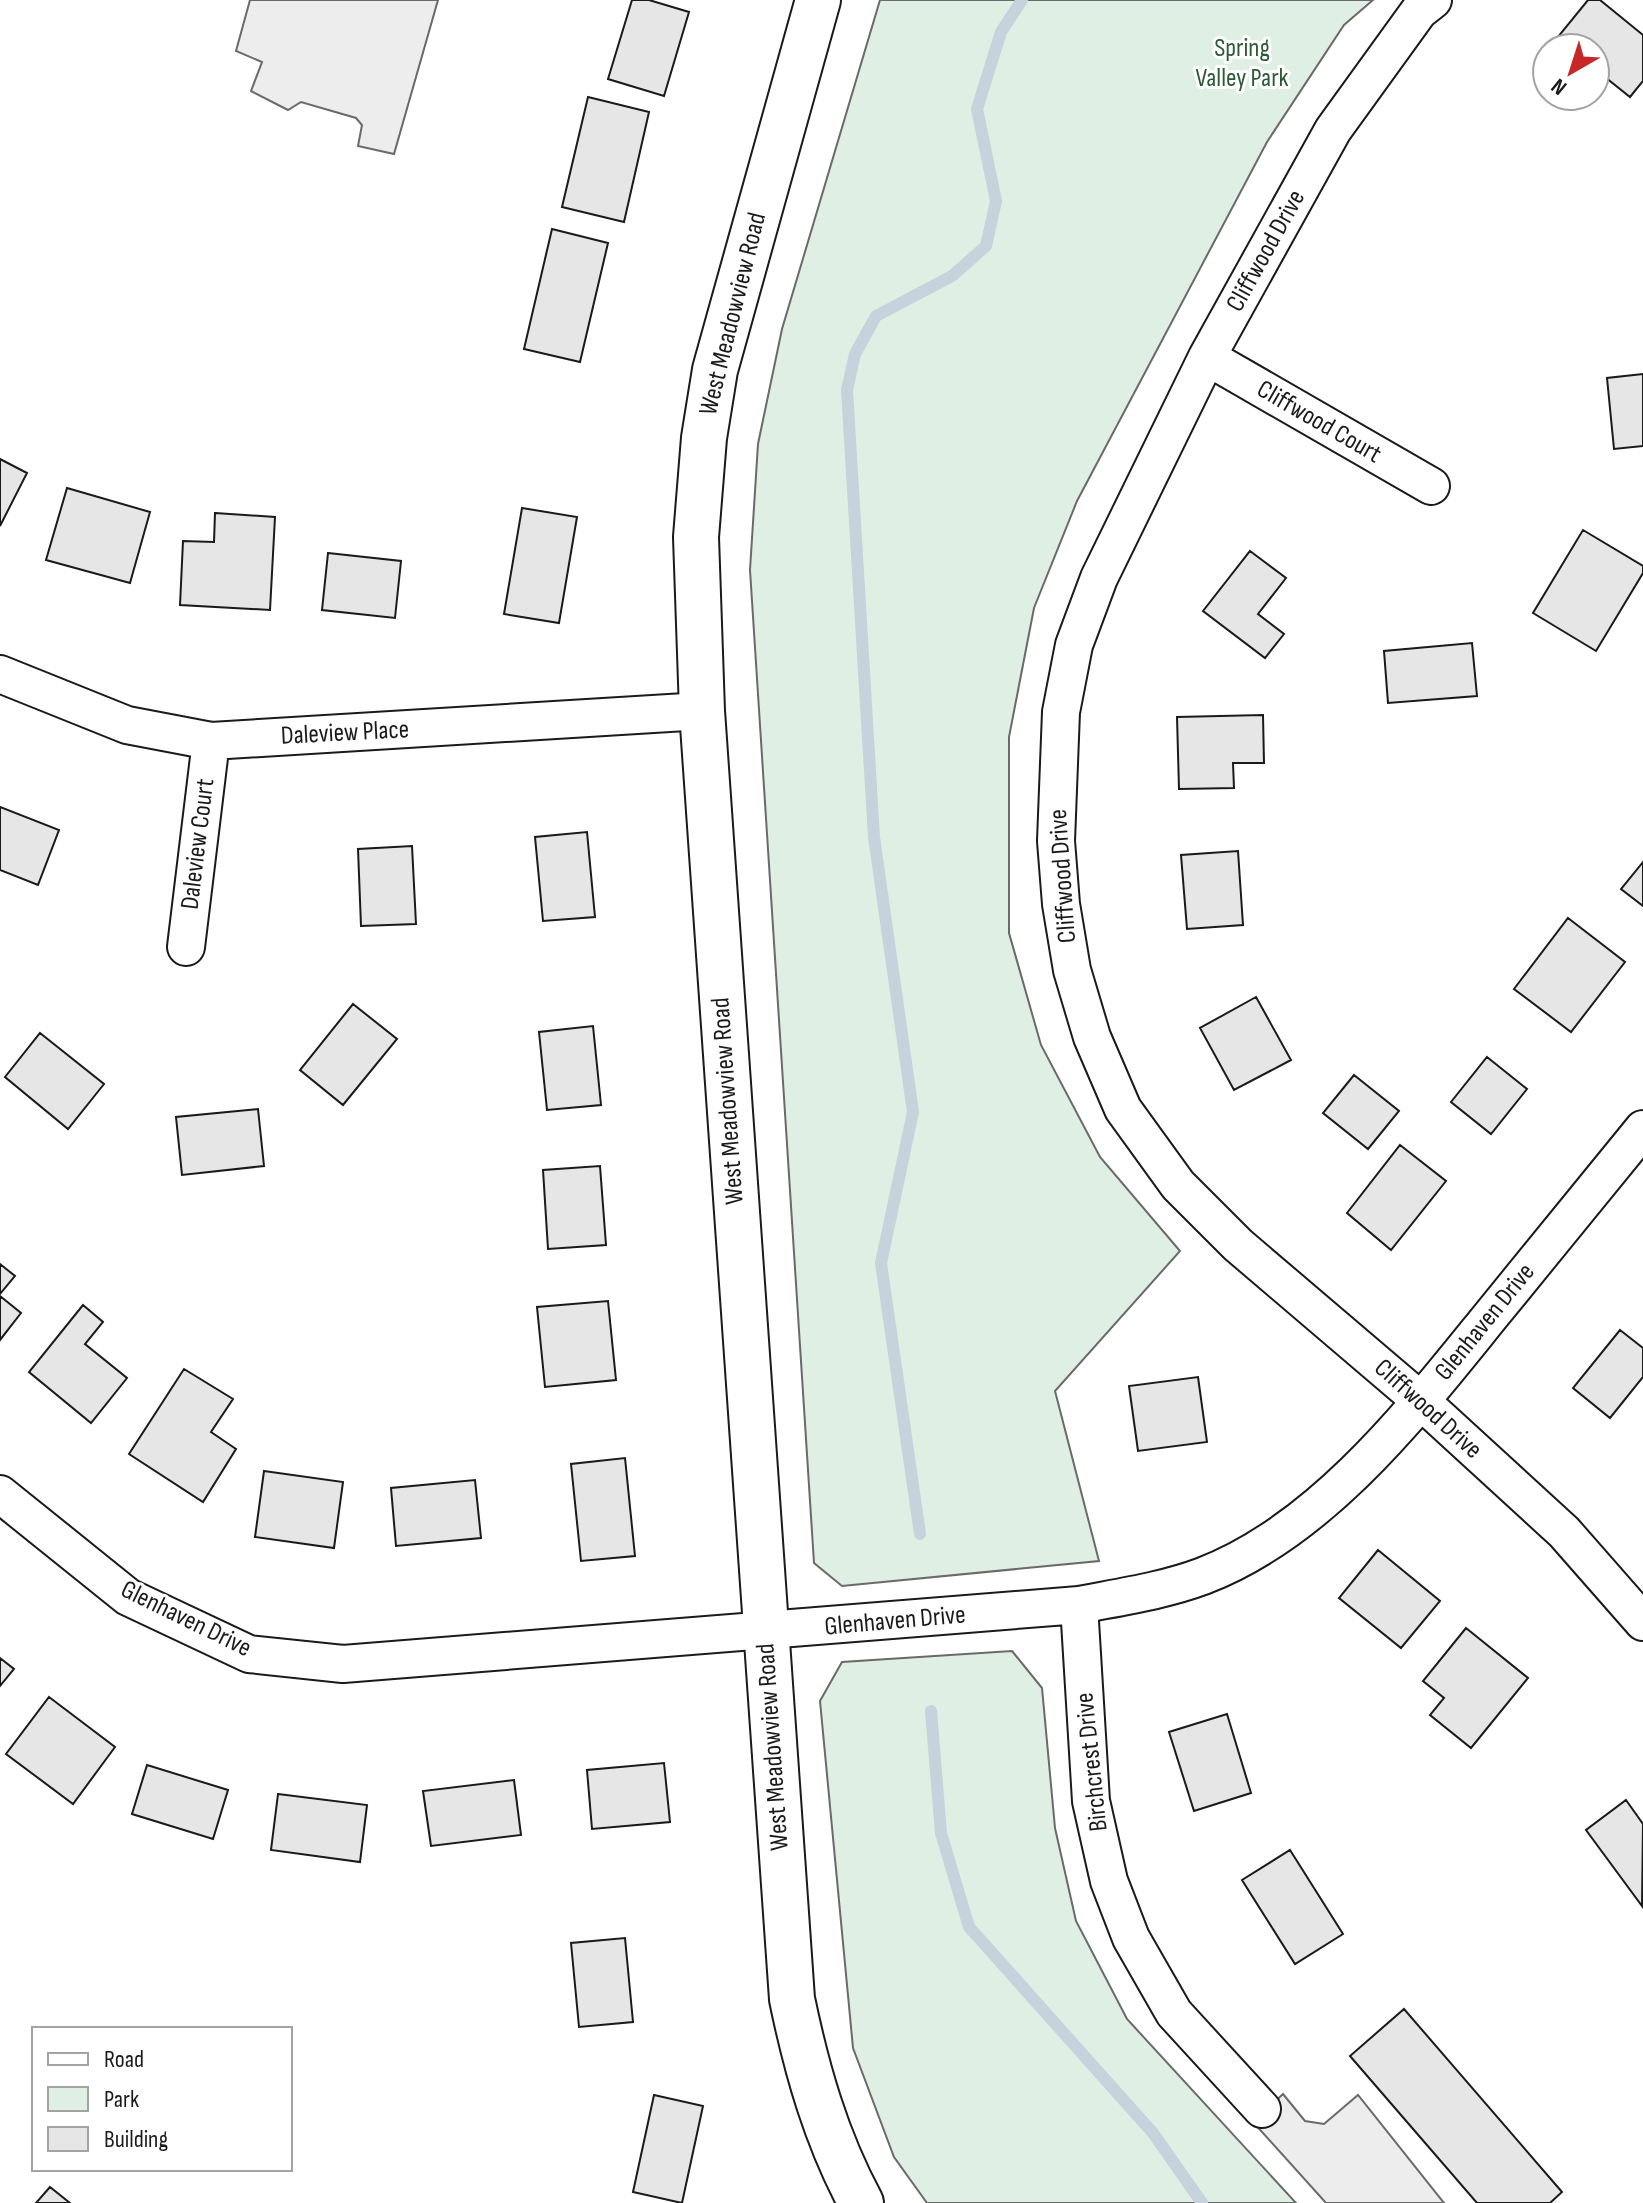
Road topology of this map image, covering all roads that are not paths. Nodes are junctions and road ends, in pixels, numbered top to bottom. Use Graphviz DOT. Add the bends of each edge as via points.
graph roads {
  1 [pos="818,0"];
  2 [pos="1433,0"];
  3 [pos="1207,357"];
  4 [pos="1431,486"];
  5 [pos="0,674"];
  6 [pos="702,711"];
  7 [pos="211,741"];
  8 [pos="186,947"];
  9 [pos="1643,1129"];
  10 [pos="1421,1401"];
  11 [pos="0,1494"];
  12 [pos="1079,1605"];
  13 [pos="1643,1622"];
  14 [pos="764,1631"];
  15 [pos="1262,2109"];
  16 [pos="859,2202"];
  1 -- 6 [label="street, West Meadowview Road" via="715,370 696,537"];
  2 -- 3 [label="street, Cliffwood Drive" via="1419,11 1333,130"];
  3 -- 4 [label="street, Cliffwood Court"];
  3 -- 10 [label="street, Cliffwood Drive" via="1099,578 1074,645 1061,712 1056,841 1072,970 1092,1037 1123,1109 1178,1185 1238,1245"];
  5 -- 7 [label="street, Daleview Place" via="127,725"];
  6 -- 7 [label="street, Daleview Place"];
  6 -- 14 [label="street, West Meadowview Road"];
  7 -- 8 [label="street, Daleview Court"];
  9 -- 10 [label="street, Glenhaven Drive"];
  10 -- 12 [label="street, Glenhaven Drive" via="1350,1476 1268,1541 1205,1575"];
  10 -- 13 [label="street, Cliffwood Drive" via="1564,1532"];
  11 -- 14 [label="street, Glenhaven Drive" via="128,1597 249,1654 343,1664"];
  12 -- 14 [label="street, Glenhaven Drive"];
  12 -- 15 [label="street, Birchcrest Drive" via="1091,1801 1109,1881 1131,1938 1174,2013"];
  14 -- 16 [label="street, West Meadowview Road" via="792,1999 807,2070"];
}
